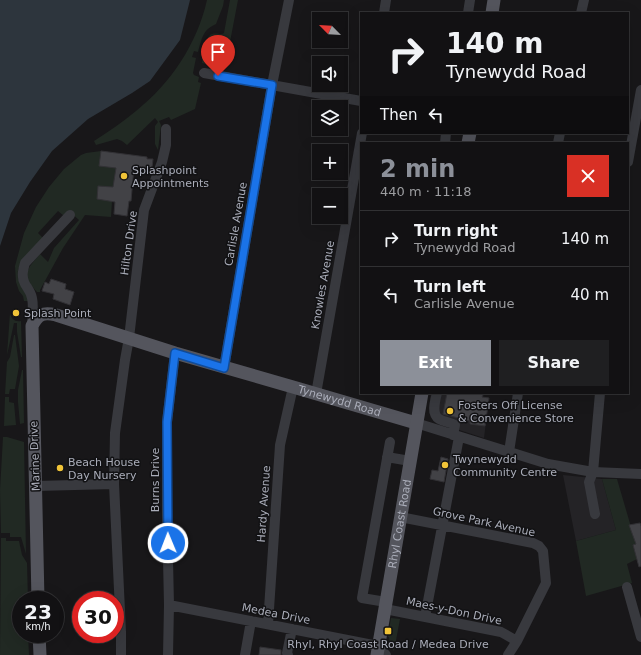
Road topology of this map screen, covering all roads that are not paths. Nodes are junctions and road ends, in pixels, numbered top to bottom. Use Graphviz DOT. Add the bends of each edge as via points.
graph roads {
  1 [pos="289,0"];
  2 [pos="386,0"];
  3 [pos="470,0"];
  4 [pos="494,0"];
  5 [pos="584,0"];
  6 [pos="384,12"];
  7 [pos="468,12"];
  8 [pos="492,12"];
  9 [pos="581,12"];
  10 [pos="204,73"];
  11 [pos="272,85"];
  12 [pos="641,90"];
  13 [pos="360,101"];
  14 [pos="166,129"];
  15 [pos="360,144"];
  16 [pos="629,156"];
  17 [pos="70,215"];
  18 [pos="32,326"];
  19 [pos="129,338"];
  20 [pos="175,353"];
  21 [pos="224,368"];
  22 [pos="293,387"];
  23 [pos="316,394"];
  24 [pos="422,394"];
  25 [pos="437,394"];
  26 [pos="518,394"];
  27 [pos="600,394"];
  28 [pos="416,423"];
  29 [pos="456,436"];
  30 [pos="390,442"];
  31 [pos="509,452"];
  32 [pos="387,457"];
  33 [pos="410,461"];
  34 [pos="593,472"];
  35 [pos="641,474"];
  36 [pos="114,484"];
  37 [pos="36,486"];
  38 [pos="595,514"];
  39 [pos="400,517"];
  40 [pos="443,525"];
  41 [pos="626,587"];
  42 [pos="38,591"];
  43 [pos="630,599"];
  44 [pos="620,602"];
  45 [pos="169,605"];
  46 [pos="385,605"];
  47 [pos="425,617"];
  48 [pos="251,621"];
  49 [pos="268,624"];
  50 [pos="292,629"];
  51 [pos="641,637"];
  52 [pos="517,641"];
  53 [pos="39,643"];
  54 [pos="380,652"];
  55 [pos="40,655"];
  56 [pos="121,655"];
  57 [pos="168,655"];
  58 [pos="245,655"];
  59 [pos="288,655"];
  60 [pos="508,655"];
  1 -- 11 [label="street, Carlisle Avenue"];
  2 -- 6 [label="street"];
  3 -- 7 [label="street"];
  4 -- 8 [label="main road"];
  5 -- 9 [label="street"];
  10 -- 11 [label="street"];
  11 -- 13 [label="street"];
  11 -- 21 [label="street, Carlisle Avenue"];
  12 -- 16 [label="street"];
  14 -- 19 [label="street, Hilton Drive" via="170,147 144,210"];
  15 -- 23 [label="street, Knowles Avenue"];
  17 -- 18 [label="street" via="26,263 22,271 32,299"];
  18 -- 19 [label="main road, Tynewydd Road" via="35,319 45,313"];
  18 -- 37 [label="main road, Marine Drive"];
  19 -- 20 [label="main road, Tynewydd Road"];
  19 -- 36 [label="street, Hilton Drive" via="115,433"];
  20 -- 21 [label="main road, Tynewydd Road"];
  20 -- 45 [label="street, Burns Drive" via="167,422"];
  21 -- 22 [label="main road, Tynewydd Road"];
  22 -- 23 [label="main road, Tynewydd Road"];
  22 -- 49 [label="street, Hardy Avenue" via="280,445"];
  23 -- 28 [label="main road, Tynewydd Road"];
  24 -- 28 [label="main road, Rhyl Coast Road"];
  25 -- 29 [label="street" via="434,408 436,415 439,419 455,425"];
  26 -- 31 [label="street"];
  27 -- 34 [label="street"];
  28 -- 29 [label="street, Tynewydd Road"];
  28 -- 33 [label="main road, Rhyl Coast Road"];
  29 -- 31 [label="street, Tynewydd Road"];
  29 -- 40 [label="street"];
  30 -- 32 [label="street"];
  31 -- 34 [label="street, Tynewydd Road" via="548,464"];
  32 -- 33 [label="street"];
  32 -- 46 [label="street, Maes-y-Don Drive" via="362,598"];
  33 -- 39 [label="main road, Rhyl Coast Road"];
  34 -- 35 [label="street, Tynewydd Road"];
  34 -- 38 [label="street" via="589,482"];
  36 -- 37 [label="street"];
  36 -- 56 [label="street, Hilton Drive"];
  37 -- 42 [label="main road, Marine Drive"];
  39 -- 40 [label="street, Grove Park Avenue"];
  39 -- 46 [label="main road, Rhyl Coast Road"];
  40 -- 47 [label="street"];
  40 -- 52 [label="street, Grove Park Avenue" via="533,543 543,551 546,584"];
  41 -- 43 [label="street"];
  43 -- 44 [label="street"];
  43 -- 51 [label="street"];
  45 -- 48 [label="street, Medea Drive"];
  45 -- 57 [label="street, Burns Drive"];
  46 -- 47 [label="street, Maes-y-Don Drive"];
  46 -- 54 [label="main road, Rhyl Coast Road"];
  47 -- 52 [label="street, Maes-y-Don Drive" via="501,632"];
  48 -- 49 [label="street, Medea Drive"];
  48 -- 58 [label="street"];
  49 -- 50 [label="street, Medea Drive"];
  50 -- 54 [label="street, Medea Drive"];
  50 -- 59 [label="street"];
  52 -- 60 [label="street, Grove Park Avenue"];
  53 -- 55 [label="main road"];
}
